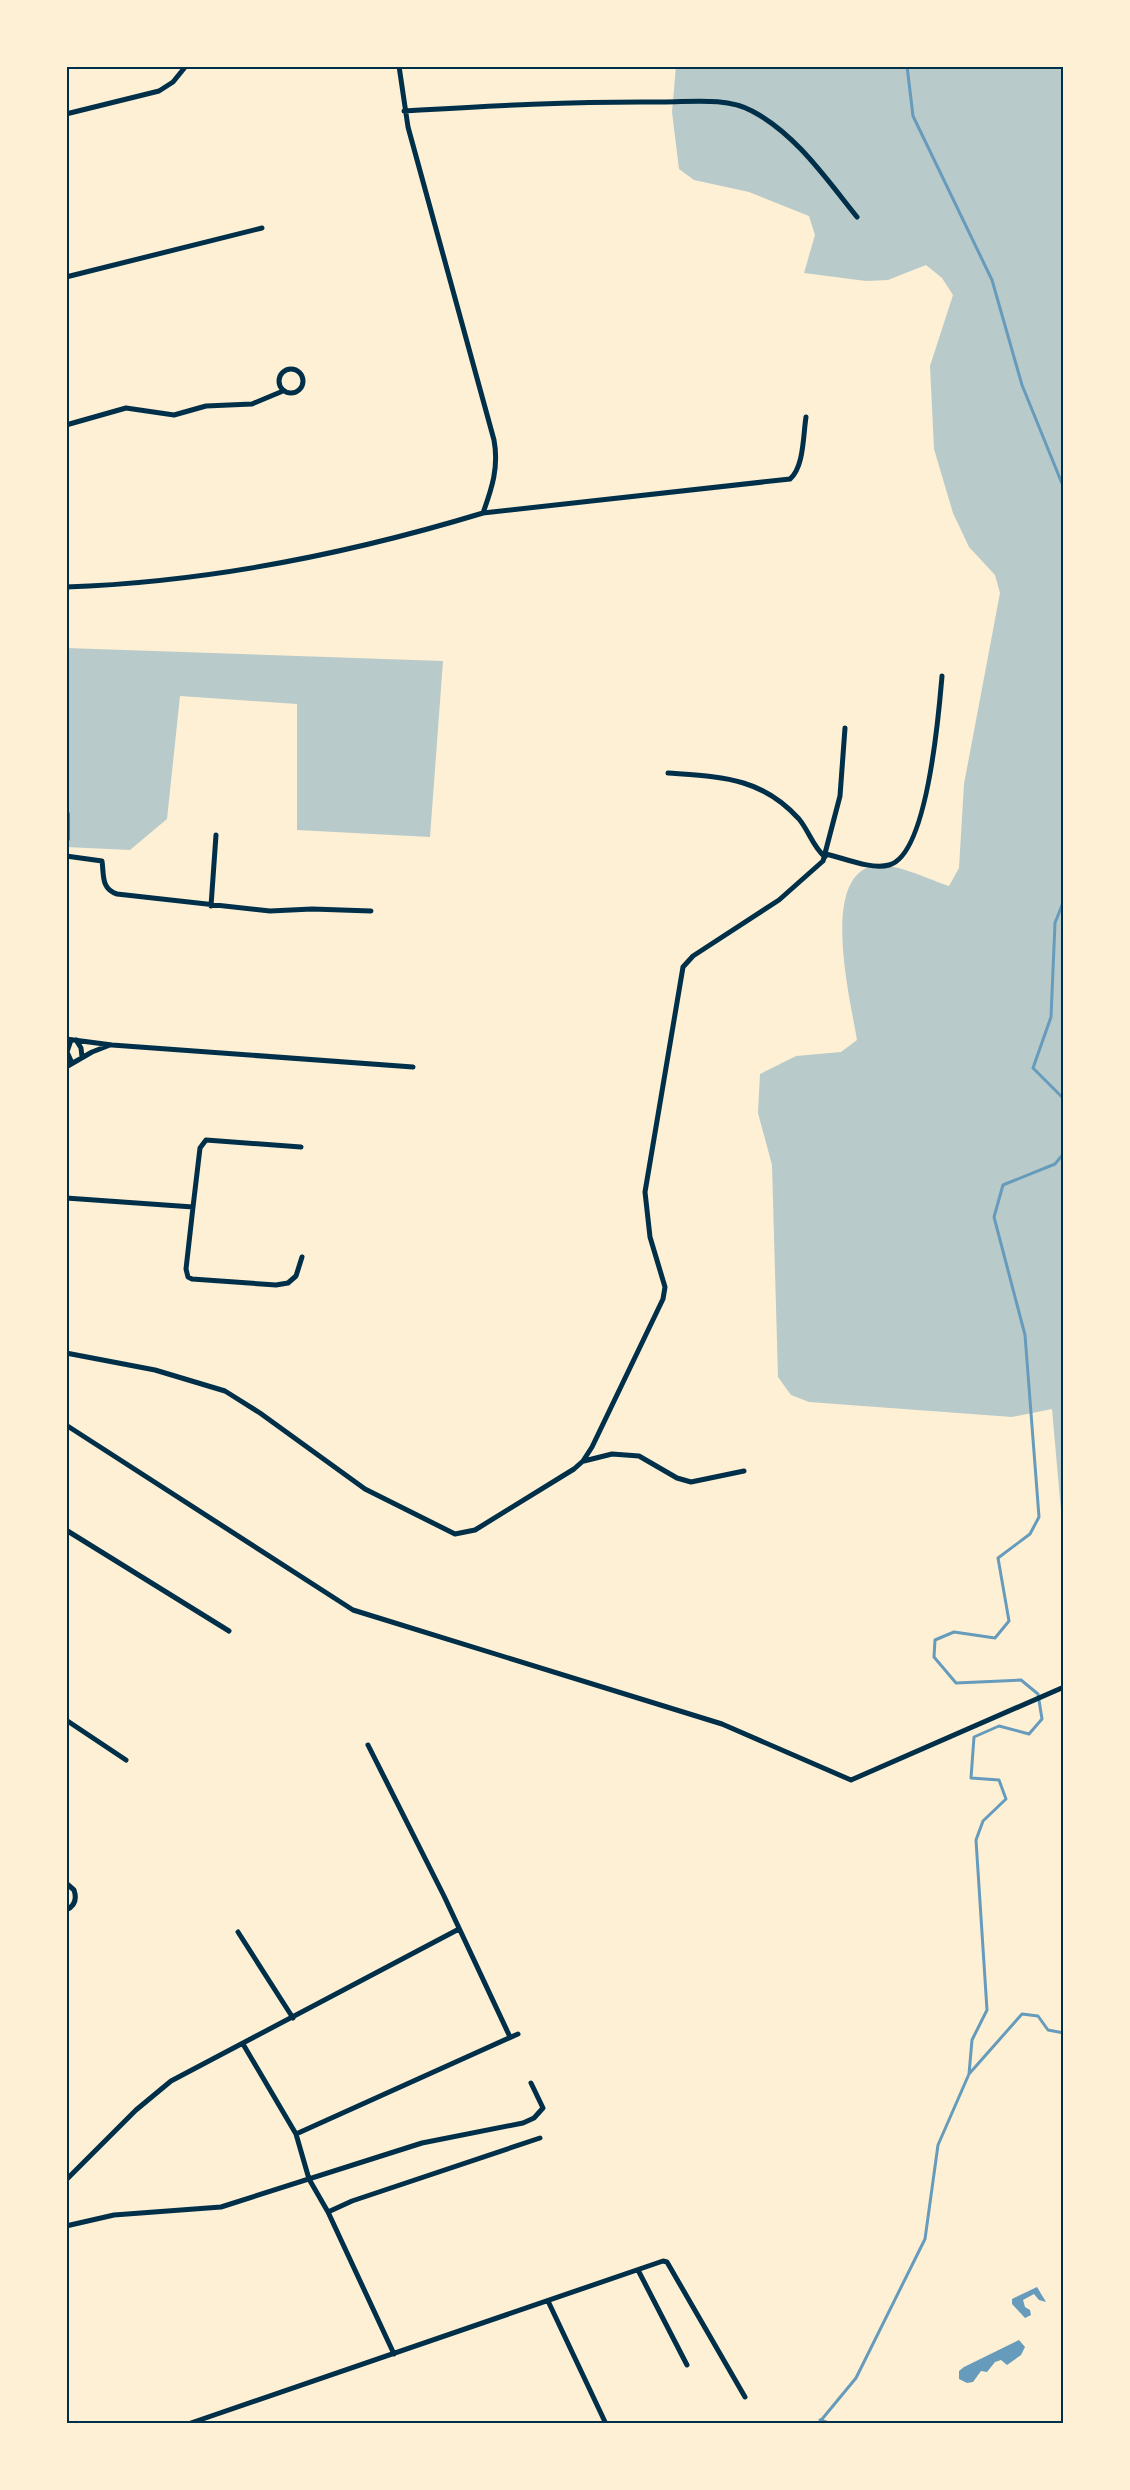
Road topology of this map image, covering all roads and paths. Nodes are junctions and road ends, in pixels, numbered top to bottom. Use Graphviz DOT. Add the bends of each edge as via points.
graph roads {
  1 [pos="186,66"];
  2 [pos="399,66"];
  3 [pos="404,111"];
  4 [pos="66,114"];
  5 [pos="857,217"];
  6 [pos="262,228"];
  7 [pos="66,277"];
  8 [pos="283,391"];
  9 [pos="807,417"];
  10 [pos="66,425"];
  11 [pos="483,513"];
  12 [pos="66,587"];
  13 [pos="942,676"];
  14 [pos="845,728"];
  15 [pos="668,773"];
  16 [pos="66,814"];
  17 [pos="216,835"];
  18 [pos="66,839"];
  19 [pos="66,856"];
  20 [pos="825,856"];
  21 [pos="211,906"];
  22 [pos="371,911"];
  23 [pos="71,1040"];
  24 [pos="112,1045"];
  25 [pos="82,1057"];
  26 [pos="72,1063"];
  27 [pos="66,1067"];
  28 [pos="414,1067"];
  29 [pos="301,1147"];
  30 [pos="66,1198"];
  31 [pos="193,1207"];
  32 [pos="302,1257"];
  33 [pos="66,1353"];
  34 [pos="66,1425"];
  35 [pos="583,1461"];
  36 [pos="744,1472"];
  37 [pos="66,1530"];
  38 [pos="229,1631"];
  39 [pos="1064,1687"];
  40 [pos="66,1720"];
  41 [pos="368,1745"];
  42 [pos="126,1760"];
  43 [pos="66,1883"];
  44 [pos="66,1910"];
  45 [pos="459,1929"];
  46 [pos="238,1932"];
  47 [pos="293,2018"];
  48 [pos="518,2034"];
  49 [pos="510,2037"];
  50 [pos="243,2044"];
  51 [pos="531,2083"];
  52 [pos="296,2134"];
  53 [pos="540,2138"];
  54 [pos="309,2179"];
  55 [pos="66,2180"];
  56 [pos="328,2212"];
  57 [pos="66,2226"];
  58 [pos="638,2270"];
  59 [pos="548,2301"];
  60 [pos="394,2354"];
  61 [pos="687,2365"];
  62 [pos="745,2397"];
  63 [pos="190,2424"];
  64 [pos="606,2424"];
  1 -- 4 [label="street" via="159,91"];
  2 -- 3 [label="street"];
  3 -- 5 [label="street" via="605,102 741,106 783,133"];
  3 -- 11 [label="street" via="494,440 495,476"];
  6 -- 7 [label="street"];
  8 -- 8 [label="street" via="294,393 300,389 303,382 298,372 287,370 281,374"];
  8 -- 10 [label="street" via="252,404 206,406 174,415 126,408"];
  9 -- 11 [label="street" via="798,465 789,480"];
  11 -- 12 [label="street" via="387,541 236,570 126,585"];
  13 -- 20 [label="street" via="926,795 907,848 896,862 885,866"];
  14 -- 20 [label="street" via="840,796"];
  15 -- 20 [label="street" via="730,778 766,791 796,817"];
  16 -- 18 [label="street"];
  17 -- 21 [label="street"];
  19 -- 21 [label="street" via="102,861 104,884 112,893"];
  20 -- 35 [label="street" via="813,872 780,900 693,956 683,967 645,1192 650,1237 665,1287 663,1299"];
  21 -- 22 [label="street" via="270,911"];
  23 -- 24 [label="street"];
  23 -- 25 [label="street" via="81,1048"];
  23 -- 26 [label="street" via="67,1055"];
  24 -- 25 [label="street"];
  24 -- 28 [label="street"];
  25 -- 26 [label="street"];
  26 -- 27 [label="street"];
  29 -- 31 [label="street" via="206,1140 200,1148"];
  30 -- 31 [label="street"];
  31 -- 32 [label="street" via="186,1269 192,1279 282,1285 297,1276"];
  33 -- 35 [label="street" via="155,1370 225,1391 365,1489 455,1534 475,1530"];
  34 -- 39 [label="street" via="353,1610 722,1724 851,1780"];
  35 -- 36 [label="street" via="612,1454 639,1456 691,1482"];
  37 -- 38 [label="street"];
  40 -- 42 [label="street"];
  41 -- 45 [label="street"];
  43 -- 44 [label="street" via="76,1898"];
  45 -- 47 [label="street"];
  45 -- 49 [label="street"];
  46 -- 47 [label="street"];
  47 -- 50 [label="street"];
  48 -- 49 [label="street"];
  49 -- 52 [label="street"];
  50 -- 52 [label="street"];
  50 -- 55 [label="street" via="171,2081"];
  51 -- 54 [label="street" via="543,2108 534,2118 423,2143"];
  52 -- 54 [label="street"];
  53 -- 56 [label="street"];
  54 -- 56 [label="street"];
  54 -- 57 [label="street" via="221,2207 114,2215"];
  56 -- 60 [label="street"];
  58 -- 59 [label="street"];
  58 -- 61 [label="street"];
  58 -- 62 [label="street" via="667,2262"];
  59 -- 60 [label="street"];
  59 -- 64 [label="street"];
  60 -- 63 [label="street"];
}
